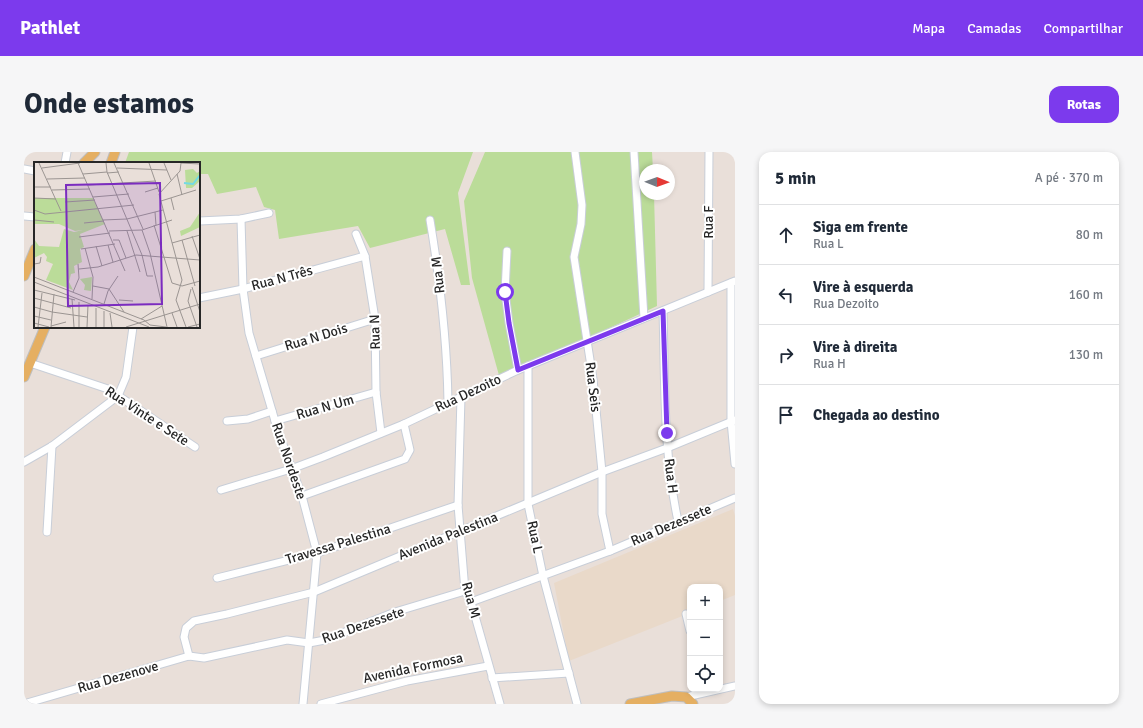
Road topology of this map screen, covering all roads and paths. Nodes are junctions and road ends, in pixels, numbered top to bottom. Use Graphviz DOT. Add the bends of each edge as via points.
graph roads {
  1 [pos="67,152"];
  2 [pos="95,152"];
  3 [pos="115,152"];
  4 [pos="575,152"];
  5 [pos="634,152"];
  6 [pos="709,152"];
  7 [pos="65,162"];
  8 [pos="85,162"];
  9 [pos="111,162"];
  10 [pos="24,170"];
  11 [pos="34,171"];
  12 [pos="269,213"];
  13 [pos="24,216"];
  14 [pos="34,217"];
  15 [pos="241,219"];
  16 [pos="430,220"];
  17 [pos="200,221"];
  18 [pos="356,234"];
  19 [pos="34,251"];
  20 [pos="507,251"];
  21 [pos="365,256"];
  22 [pos="25,272"];
  23 [pos="733,282"];
  24 [pos="243,289"];
  25 [pos="708,292"];
  26 [pos="200,298"];
  27 [pos="663,311"];
  28 [pos="644,318"];
  29 [pos="375,319"];
  30 [pos="45,328"];
  31 [pos="133,328"];
  32 [pos="588,342"];
  33 [pos="256,356"];
  34 [pos="30,364"];
  35 [pos="528,366"];
  36 [pos="518,370"];
  37 [pos="24,377"];
  38 [pos="376,392"];
  39 [pos="118,396"];
  40 [pos="461,397"];
  41 [pos="448,402"];
  42 [pos="272,411"];
  43 [pos="733,420"];
  44 [pos="227,421"];
  45 [pos="275,421"];
  46 [pos="404,424"];
  47 [pos="381,433"];
  48 [pos="52,446"];
  49 [pos="195,447"];
  50 [pos="667,448"];
  51 [pos="24,462"];
  52 [pos="735,464"];
  53 [pos="291,469"];
  54 [pos="602,472"];
  55 [pos="221,490"];
  56 [pos="302,496"];
  57 [pos="735,498"];
  58 [pos="528,504"];
  59 [pos="458,505"];
  60 [pos="678,521"];
  61 [pos="461,530"];
  62 [pos="47,532"];
  63 [pos="610,551"];
  64 [pos="317,553"];
  65 [pos="543,576"];
  66 [pos="217,578"];
  67 [pos="465,591"];
  68 [pos="314,592"];
  69 [pos="471,602"];
  70 [pos="686,614"];
  71 [pos="687,620"];
  72 [pos="309,642"];
  73 [pos="189,656"];
  74 [pos="488,666"];
  75 [pos="569,673"];
  76 [pos="492,678"];
  77 [pos="735,686"];
  78 [pos="723,688"];
  79 [pos="705,692"];
  80 [pos="690,701"];
  81 [pos="24,704"];
  82 [pos="303,704"];
  83 [pos="321,704"];
  84 [pos="500,704"];
  85 [pos="577,704"];
  86 [pos="631,704"];
  1 -- 7 [label="street"];
  2 -- 8 [label="main road"];
  3 -- 9 [label="main road"];
  4 -- 32 [label="street, Rua Seis" via="582,205 574,256"];
  5 -- 28 [label="street"];
  6 -- 25 [label="street, Rua F"];
  10 -- 11 [label="street"];
  12 -- 15 [label="street"];
  13 -- 14 [label="street"];
  15 -- 17 [label="street"];
  15 -- 24 [label="street, Rua Nordeste"];
  16 -- 41 [label="street, Rua M" via="447,356"];
  18 -- 21 [label="street, Rua N"];
  19 -- 22 [label="main road"];
  20 -- 36 [label="street" via="505,292"];
  21 -- 24 [label="street, Rua N Três"];
  21 -- 29 [label="street, Rua N"];
  23 -- 25 [label="street, Rua Dezoito"];
  23 -- 43 [label="street"];
  24 -- 26 [label="street, Rua N Três"];
  24 -- 33 [label="street, Rua Nordeste" via="249,333"];
  25 -- 27 [label="street, Rua Dezoito"];
  27 -- 28 [label="street, Rua Dezoito"];
  27 -- 50 [label="street, Rua H"];
  28 -- 32 [label="street, Rua Dezoito"];
  29 -- 33 [label="street, Rua N Dois"];
  29 -- 38 [label="street, Rua N"];
  30 -- 34 [label="main road"];
  31 -- 39 [label="street" via="126,378"];
  32 -- 35 [label="street, Rua Dezoito"];
  32 -- 54 [label="street, Rua Seis"];
  33 -- 42 [label="street, Rua Nordeste"];
  34 -- 37 [label="main road"];
  34 -- 39 [label="street, Rua Vinte e Sete" via="108,389"];
  35 -- 36 [label="street, Rua Dezoito"];
  35 -- 58 [label="street, Rua L"];
  36 -- 40 [label="street, Rua Dezoito"];
  38 -- 45 [label="street, Rua N Um"];
  38 -- 47 [label="street, Rua N"];
  39 -- 48 [label="street"];
  39 -- 49 [label="street, Rua Vinte e Sete"];
  40 -- 41 [label="street, Rua Dezoito"];
  40 -- 59 [label="street, Rua M"];
  41 -- 46 [label="street, Rua Dezoito"];
  42 -- 44 [label="street" via="248,420"];
  42 -- 45 [label="street, Rua Nordeste"];
  43 -- 50 [label="street, Avenida Palestina"];
  43 -- 52 [label="street"];
  45 -- 53 [label="street, Rua Nordeste"];
  46 -- 47 [label="street, Rua Dezoito"];
  46 -- 56 [label="street" via="410,450 406,458"];
  47 -- 53 [label="street, Rua Dezoito"];
  48 -- 51 [label="street"];
  48 -- 62 [label="street"];
  50 -- 54 [label="street, Avenida Palestina"];
  50 -- 60 [label="street, Rua H"];
  53 -- 55 [label="street, Rua Dezoito"];
  53 -- 56 [label="street, Rua Nordeste"];
  54 -- 58 [label="street, Avenida Palestina"];
  54 -- 63 [label="street, Rua Seis" via="602,514"];
  56 -- 64 [label="street, Rua Nordeste"];
  57 -- 60 [label="street, Rua Dezessete"];
  58 -- 61 [label="street, Avenida Palestina"];
  58 -- 65 [label="street, Rua L"];
  59 -- 61 [label="street, Rua M"];
  59 -- 64 [label="street, Travessa Palestina"];
  60 -- 63 [label="street, Rua Dezessete"];
  61 -- 67 [label="street, Rua M"];
  61 -- 68 [label="street, Avenida Palestina"];
  63 -- 65 [label="street, Rua Dezessete"];
  64 -- 66 [label="street, Travessa Palestina"];
  64 -- 68 [label="street, Rua Nordeste"];
  65 -- 69 [label="street, Rua Dezessete"];
  65 -- 75 [label="street, Rua L"];
  67 -- 69 [label="street, Rua M"];
  67 -- 72 [label="street, Rua Dezessete" via="395,612 339,635"];
  68 -- 72 [label="street, Rua Nordeste"];
  68 -- 73 [label="street, Avenida Palestina" via="194,621 186,628 184,637"];
  69 -- 74 [label="street, Rua M"];
  70 -- 71 [label="street"];
  72 -- 73 [label="street, Rua Dezessete" via="287,640 204,658"];
  72 -- 82 [label="street, Rua Nordeste"];
  73 -- 81 [label="street, Rua Dezenove"];
  74 -- 76 [label="street, Rua M"];
  74 -- 83 [label="street, Avenida Formosa" via="407,680"];
  75 -- 76 [label="street"];
  75 -- 85 [label="street, Rua L"];
  76 -- 84 [label="street, Rua M"];
  77 -- 78 [label="street"];
  79 -- 80 [label="street"];
  80 -- 86 [label="main road" via="672,696"];
}
